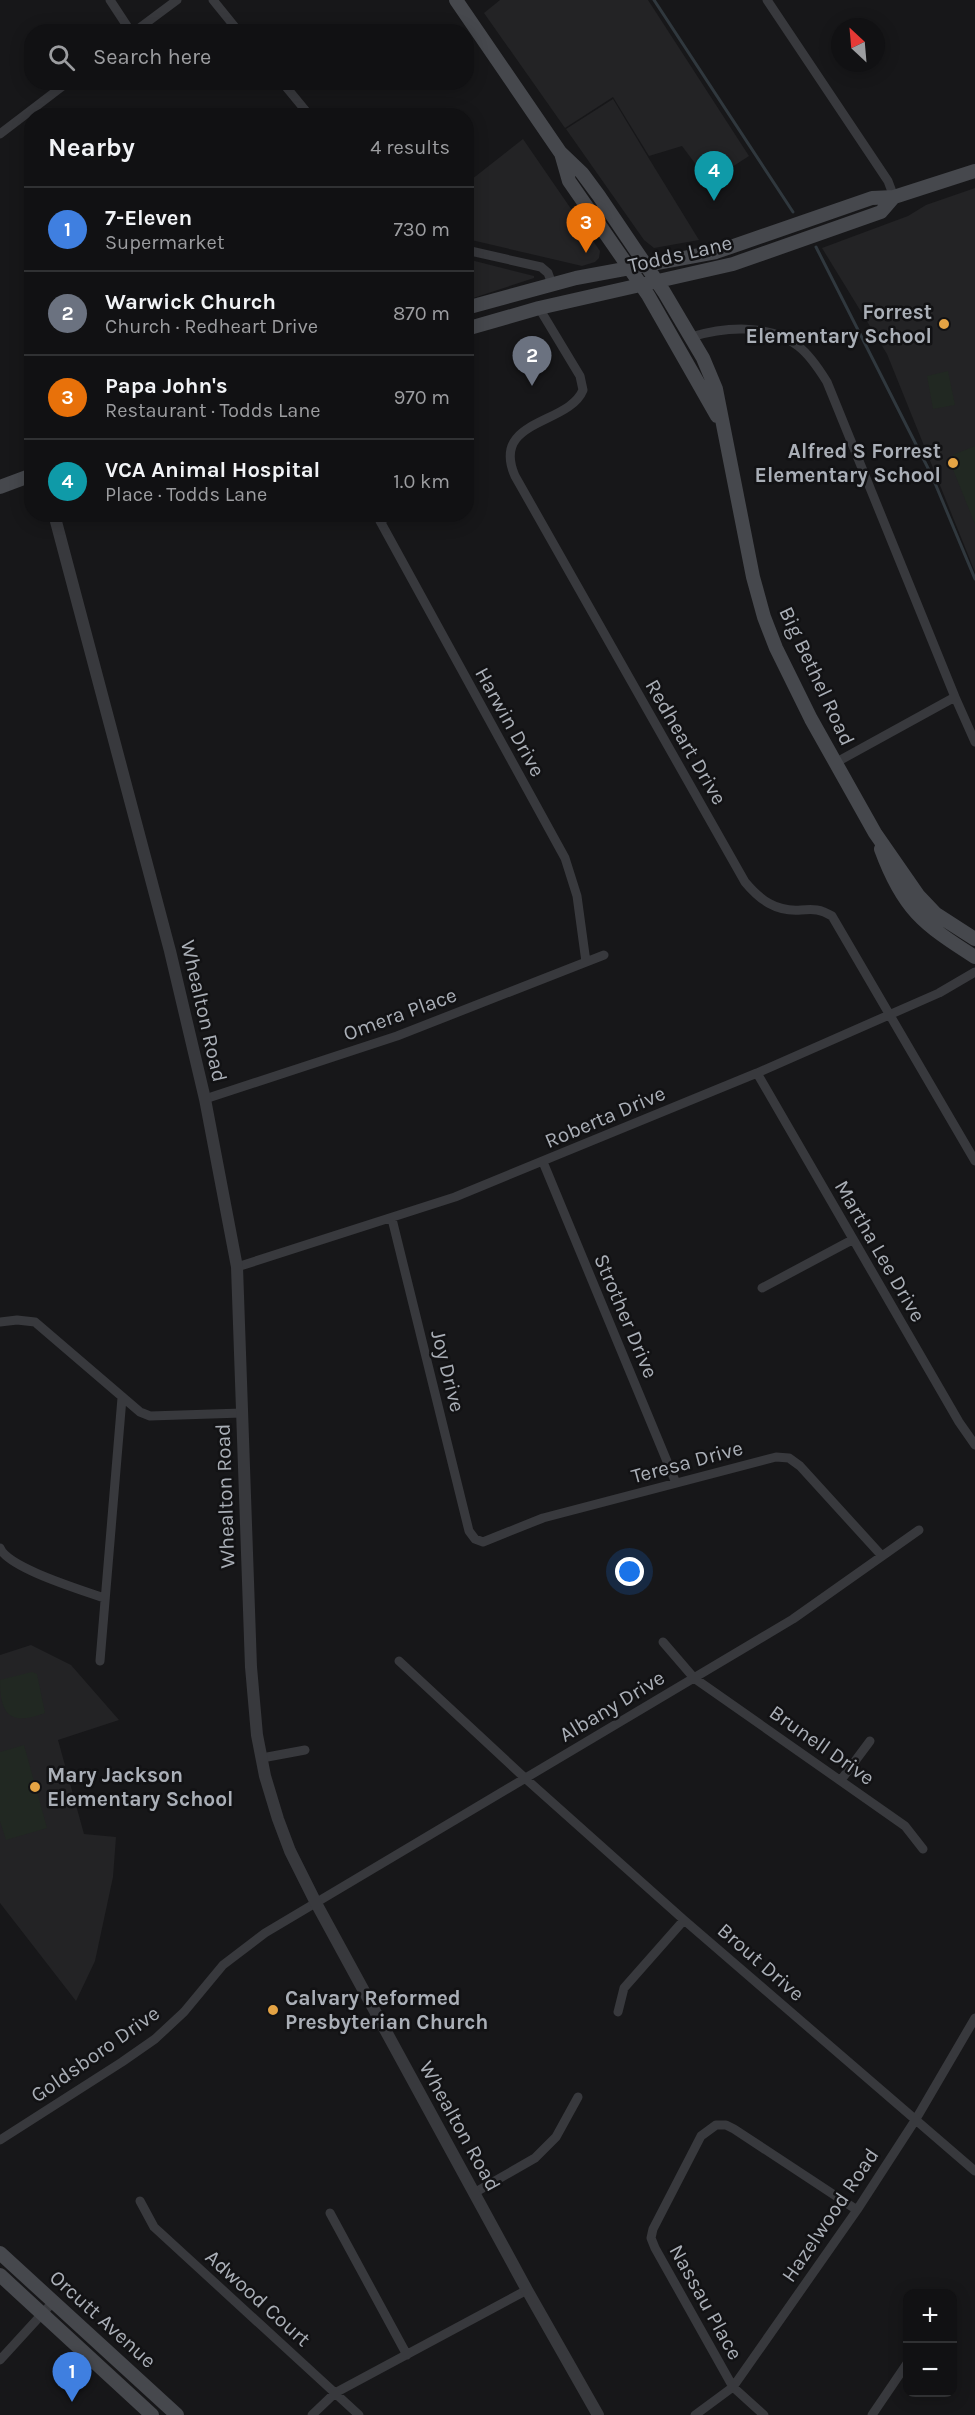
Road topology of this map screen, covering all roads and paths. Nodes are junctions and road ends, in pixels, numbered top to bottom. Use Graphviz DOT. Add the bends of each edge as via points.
graph roads {
  1 [pos="110,0"];
  2 [pos="177,0"];
  3 [pos="213,0"];
  4 [pos="456,0"];
  5 [pos="767,0"];
  6 [pos="127,24"];
  7 [pos="144,24"];
  8 [pos="232,24"];
  9 [pos="472,24"];
  10 [pos="474,26"];
  11 [pos="58,90"];
  12 [pos="289,90"];
  13 [pos="34,108"];
  14 [pos="303,108"];
  15 [pos="24,116"];
  16 [pos="0,134"];
  17 [pos="560,152"];
  18 [pos="975,171"];
  19 [pos="894,197"];
  20 [pos="474,252"];
  21 [pos="645,266"];
  22 [pos="628,268"];
  23 [pos="657,281"];
  24 [pos="552,284"];
  25 [pos="641,285"];
  26 [pos="474,306"];
  27 [pos="539,308"];
  28 [pos="474,327"];
  29 [pos="691,337"];
  30 [pos="722,423"];
  31 [pos="24,478"];
  32 [pos="0,487"];
  33 [pos="56,522"];
  34 [pos="381,522"];
  35 [pos="955,697"];
  36 [pos="975,742"];
  37 [pos="835,762"];
  38 [pos="874,833"];
  39 [pos="975,939"];
  40 [pos="604,955"];
  41 [pos="975,957"];
  42 [pos="586,962"];
  43 [pos="975,972"];
  44 [pos="890,1014"];
  45 [pos="757,1073"];
  46 [pos="205,1099"];
  47 [pos="975,1161"];
  48 [pos="543,1162"];
  49 [pos="392,1219"];
  50 [pos="852,1240"];
  51 [pos="237,1267"];
  52 [pos="762,1288"];
  53 [pos="0,1322"];
  54 [pos="122,1398"];
  55 [pos="242,1413"];
  56 [pos="975,1445"];
  57 [pos="676,1483"];
  58 [pos="919,1530"];
  59 [pos="469,1531"];
  60 [pos="0,1548"];
  61 [pos="882,1556"];
  62 [pos="104,1598"];
  63 [pos="663,1642"];
  64 [pos="100,1661"];
  65 [pos="399,1661"];
  66 [pos="694,1678"];
  67 [pos="870,1741"];
  68 [pos="305,1750"];
  69 [pos="262,1758"];
  70 [pos="526,1779"];
  71 [pos="841,1780"];
  72 [pos="923,1849"];
  73 [pos="316,1903"];
  74 [pos="684,1920"];
  75 [pos="618,2012"];
  76 [pos="975,2018"];
  77 [pos="578,2097"];
  78 [pos="916,2119"];
  79 [pos="0,2140"];
  80 [pos="975,2171"];
  81 [pos="474,2193"];
  82 [pos="140,2202"];
  83 [pos="857,2210"];
  84 [pos="330,2213"];
  85 [pos="0,2253"];
  86 [pos="0,2275"];
  87 [pos="527,2290"];
  88 [pos="53,2302"];
  89 [pos="42,2314"];
  90 [pos="407,2355"];
  91 [pos="1,2357"];
  92 [pos="903,2369"];
  93 [pos="733,2387"];
  94 [pos="335,2393"];
  95 [pos="152,2415"];
  96 [pos="177,2415"];
  97 [pos="312,2415"];
  98 [pos="359,2415"];
  99 [pos="598,2415"];
  100 [pos="696,2415"];
  101 [pos="764,2415"];
  102 [pos="872,2415"];
  1 -- 6 [label="street"];
  2 -- 7 [label="street"];
  3 -- 8 [label="street"];
  4 -- 9 [label="main road, Big Bethel Road"];
  5 -- 19 [label="street" via="888,181"];
  10 -- 17 [label="main road, Big Bethel Road"];
  11 -- 13 [label="street"];
  12 -- 14 [label="street"];
  15 -- 16 [label="street"];
  17 -- 21 [label="main road, Big Bethel Road" via="582,173"];
  17 -- 22 [label="main road, Big Bethel Road" via="569,181"];
  18 -- 19 [label="main road, Todds Lane"];
  19 -- 21 [label="main road, Todds Lane" via="878,196 716,252"];
  19 -- 23 [label="main road, Todds Lane" via="881,212 771,252 717,269"];
  20 -- 24 [label="street" via="544,268"];
  21 -- 22 [label="main road, Todds Lane"];
  21 -- 23 [label="main road, Big Bethel Road"];
  22 -- 24 [label="main road, Todds Lane"];
  22 -- 25 [label="main road, Big Bethel Road"];
  23 -- 25 [label="main road, Todds Lane"];
  23 -- 29 [label="main road, Big Bethel Road"];
  24 -- 26 [label="main road, Todds Lane"];
  25 -- 27 [label="main road, Todds Lane"];
  25 -- 30 [label="main road, Big Bethel Road"];
  27 -- 28 [label="main road, Todds Lane"];
  27 -- 44 [label="street, Redheart Drive" via="580,376 583,390 576,400 519,435 510,460 515,476 745,882 758,898 779,908 812,908 832,916"];
  29 -- 30 [label="main road, Big Bethel Road" via="716,389"];
  29 -- 35 [label="street" via="726,329 765,332 798,345 815,363 827,382"];
  30 -- 37 [label="main road, Big Bethel Road" via="764,617 788,674"];
  31 -- 32 [label="main road"];
  33 -- 46 [label="street, Whealton Road" via="170,951"];
  34 -- 42 [label="street, Harwin Drive" via="565,858 577,896"];
  35 -- 36 [label="street"];
  35 -- 37 [label="street"];
  37 -- 38 [label="main road, Big Bethel Road"];
  38 -- 39 [label="main road, Big Bethel Road" via="929,908"];
  38 -- 41 [label="main road, Big Bethel Road" via="890,875 909,907 931,928"];
  40 -- 42 [label="street, Omera Place"];
  42 -- 46 [label="street, Omera Place" via="397,1036"];
  43 -- 44 [label="street, Roberta Drive"];
  44 -- 45 [label="street, Roberta Drive"];
  44 -- 47 [label="street, Redheart Drive"];
  45 -- 48 [label="street, Roberta Drive"];
  45 -- 50 [label="street, Martha Lee Drive"];
  46 -- 51 [label="street, Whealton Road"];
  48 -- 49 [label="street, Roberta Drive"];
  48 -- 57 [label="street, Strother Drive"];
  49 -- 51 [label="street, Roberta Drive"];
  49 -- 59 [label="street, Joy Drive"];
  50 -- 52 [label="street"];
  50 -- 56 [label="street, Martha Lee Drive"];
  51 -- 55 [label="street, Whealton Road"];
  53 -- 54 [label="street" via="35,1322"];
  54 -- 55 [label="street" via="150,1416"];
  54 -- 62 [label="street"];
  55 -- 69 [label="street, Whealton Road" via="251,1667"];
  57 -- 59 [label="street, Teresa Drive" via="543,1518 483,1542"];
  57 -- 61 [label="street, Teresa Drive" via="776,1457 789,1458"];
  58 -- 61 [label="street, Albany Drive"];
  60 -- 62 [label="street" via="3,1555 18,1565"];
  61 -- 66 [label="street, Albany Drive" via="793,1619"];
  62 -- 64 [label="street"];
  63 -- 66 [label="street, Brunell Drive"];
  65 -- 70 [label="street, Brout Drive"];
  66 -- 70 [label="street, Albany Drive"];
  66 -- 71 [label="street, Brunell Drive"];
  67 -- 71 [label="street"];
  68 -- 69 [label="street"];
  69 -- 73 [label="street, Whealton Road" via="278,1819"];
  70 -- 73 [label="street, Albany Drive"];
  70 -- 74 [label="street, Brout Drive"];
  71 -- 72 [label="street, Brunell Drive" via="905,1826"];
  73 -- 79 [label="street, Goldsboro Drive" via="244,1947 155,2039"];
  73 -- 81 [label="street, Whealton Road"];
  74 -- 75 [label="street" via="624,1988"];
  74 -- 78 [label="street, Brout Drive"];
  76 -- 78 [label="street, Hazelwood Road"];
  77 -- 81 [label="street" via="555,2137 535,2158"];
  78 -- 80 [label="street, Brout Drive"];
  78 -- 83 [label="street, Hazelwood Road"];
  81 -- 87 [label="street, Whealton Road"];
  82 -- 94 [label="street, Adwood Court" via="154,2227"];
  83 -- 93 [label="street, Hazelwood Road"];
  83 -- 93 [label="street, Nassau Place" via="726,2125 716,2125 701,2136 651,2238"];
  84 -- 90 [label="street"];
  85 -- 88 [label="main road, Orcutt Avenue"];
  86 -- 89 [label="main road, Orcutt Avenue"];
  87 -- 90 [label="street"];
  87 -- 99 [label="street, Whealton Road"];
  88 -- 89 [label="street"];
  88 -- 96 [label="main road, Orcutt Avenue"];
  89 -- 91 [label="street"];
  89 -- 95 [label="main road, Orcutt Avenue"];
  90 -- 94 [label="street"];
  92 -- 102 [label="street"];
  93 -- 100 [label="street, Hazelwood Road"];
  93 -- 101 [label="street, Nassau Place"];
  94 -- 97 [label="street"];
  94 -- 98 [label="street, Adwood Court"];
}
